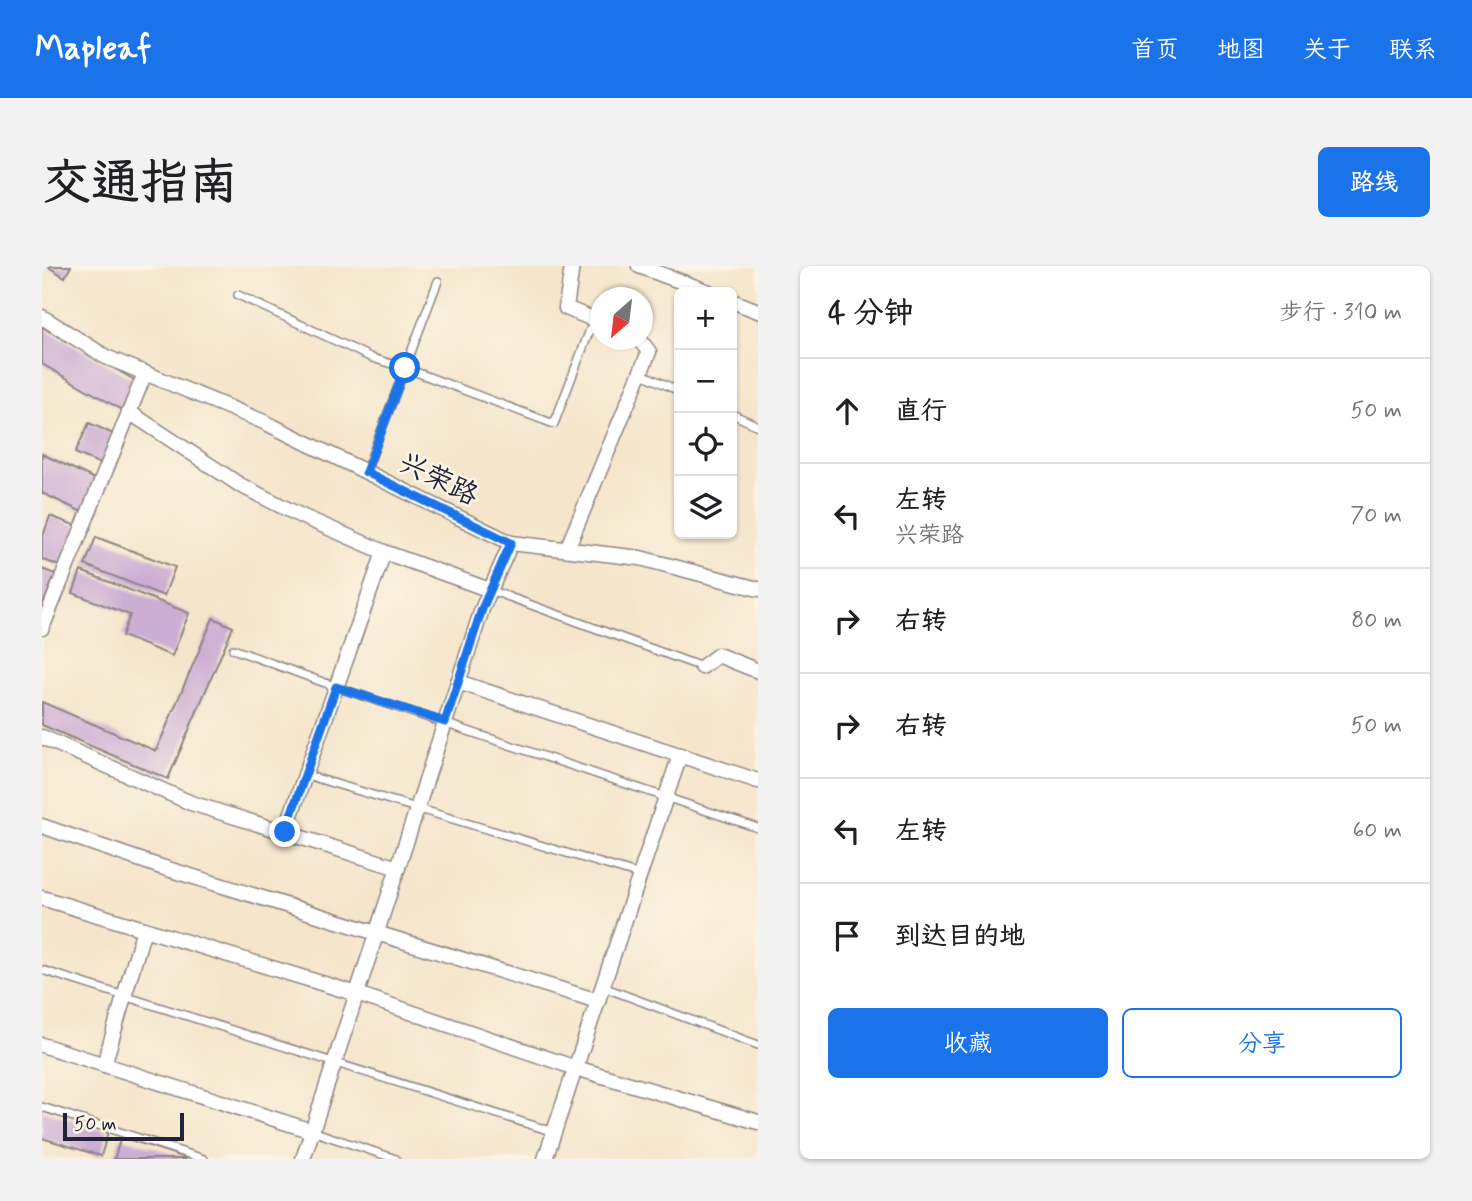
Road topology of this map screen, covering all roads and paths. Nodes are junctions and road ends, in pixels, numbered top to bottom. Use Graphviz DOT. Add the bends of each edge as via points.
graph roads {
  1 [pos="572,266"];
  2 [pos="639,266"];
  3 [pos="438,281"];
  4 [pos="696,287"];
  5 [pos="238,295"];
  6 [pos="737,303"];
  7 [pos="758,311"];
  8 [pos="42,317"];
  9 [pos="590,318"];
  10 [pos="590,338"];
  11 [pos="648,350"];
  12 [pos="405,368"];
  13 [pos="145,373"];
  14 [pos="640,373"];
  15 [pos="674,389"];
  16 [pos="130,412"];
  17 [pos="737,416"];
  18 [pos="758,426"];
  19 [pos="366,472"];
  20 [pos="511,543"];
  21 [pos="567,550"];
  22 [pos="384,552"];
  23 [pos="758,589"];
  24 [pos="490,590"];
  25 [pos="42,628"];
  26 [pos="233,649"];
  27 [pos="702,667"];
  28 [pos="758,671"];
  29 [pos="458,682"];
  30 [pos="336,687"];
  31 [pos="445,722"];
  32 [pos="42,737"];
  33 [pos="680,755"];
  34 [pos="305,774"];
  35 [pos="758,781"];
  36 [pos="666,798"];
  37 [pos="417,810"];
  38 [pos="42,826"];
  39 [pos="758,828"];
  40 [pos="285,832"];
  41 [pos="398,868"];
  42 [pos="640,875"];
  43 [pos="42,898"];
  44 [pos="144,929"];
  45 [pos="377,932"];
  46 [pos="42,970"];
  47 [pos="603,987"];
  48 [pos="357,994"];
  49 [pos="124,998"];
  50 [pos="598,1001"];
  51 [pos="42,1045"];
  52 [pos="758,1045"];
  53 [pos="334,1064"];
  54 [pos="104,1065"];
  55 [pos="576,1068"];
  56 [pos="42,1107"];
  57 [pos="758,1122"];
  58 [pos="312,1130"];
  59 [pos="554,1132"];
  60 [pos="204,1159"];
  61 [pos="303,1159"];
  62 [pos="396,1159"];
  63 [pos="545,1159"];
  1 -- 9 [label="street" via="566,308"];
  2 -- 4 [label="street"];
  3 -- 12 [label="lane"];
  5 -- 12 [label="lane" via="372,358"];
  6 -- 7 [label="street"];
  8 -- 13 [label="street, 兴荣路" via="106,357"];
  10 -- 12 [label="lane" via="554,424"];
  11 -- 14 [label="street"];
  12 -- 19 [label="lane"];
  13 -- 16 [label="street"];
  13 -- 19 [label="street, 兴荣路" via="264,422"];
  14 -- 15 [label="lane"];
  14 -- 21 [label="street"];
  16 -- 22 [label="street" via="240,485"];
  16 -- 25 [label="street"];
  17 -- 18 [label="lane"];
  19 -- 20 [label="street, 兴荣路"];
  20 -- 21 [label="street, 兴荣路"];
  20 -- 24 [label="street"];
  21 -- 23 [label="street, 兴荣路" via="640,558"];
  22 -- 24 [label="street"];
  22 -- 30 [label="street"];
  24 -- 27 [label="lane"];
  24 -- 29 [label="street"];
  26 -- 30 [label="lane"];
  27 -- 28 [label="street" via="718,655"];
  29 -- 31 [label="street"];
  29 -- 33 [label="street"];
  30 -- 31 [label="lane"];
  30 -- 34 [label="street"];
  31 -- 36 [label="lane"];
  31 -- 37 [label="street"];
  32 -- 40 [label="street" via="191,803"];
  33 -- 35 [label="street"];
  33 -- 36 [label="street"];
  34 -- 37 [label="lane"];
  34 -- 40 [label="street"];
  36 -- 39 [label="lane"];
  36 -- 42 [label="street"];
  37 -- 41 [label="street"];
  37 -- 42 [label="lane"];
  38 -- 45 [label="street"];
  40 -- 41 [label="street"];
  41 -- 45 [label="street"];
  42 -- 47 [label="street"];
  43 -- 44 [label="street"];
  44 -- 48 [label="street"];
  44 -- 49 [label="street"];
  45 -- 48 [label="street"];
  45 -- 50 [label="street"];
  46 -- 49 [label="lane"];
  47 -- 50 [label="street"];
  47 -- 52 [label="lane"];
  48 -- 53 [label="street"];
  48 -- 55 [label="street"];
  49 -- 53 [label="lane"];
  49 -- 54 [label="street"];
  50 -- 55 [label="street"];
  51 -- 54 [label="street"];
  53 -- 58 [label="street"];
  53 -- 59 [label="lane"];
  54 -- 58 [label="street"];
  55 -- 57 [label="street"];
  55 -- 59 [label="street"];
  56 -- 60 [label="lane"];
  58 -- 61 [label="street"];
  58 -- 62 [label="lane"];
  59 -- 63 [label="street"];
}
